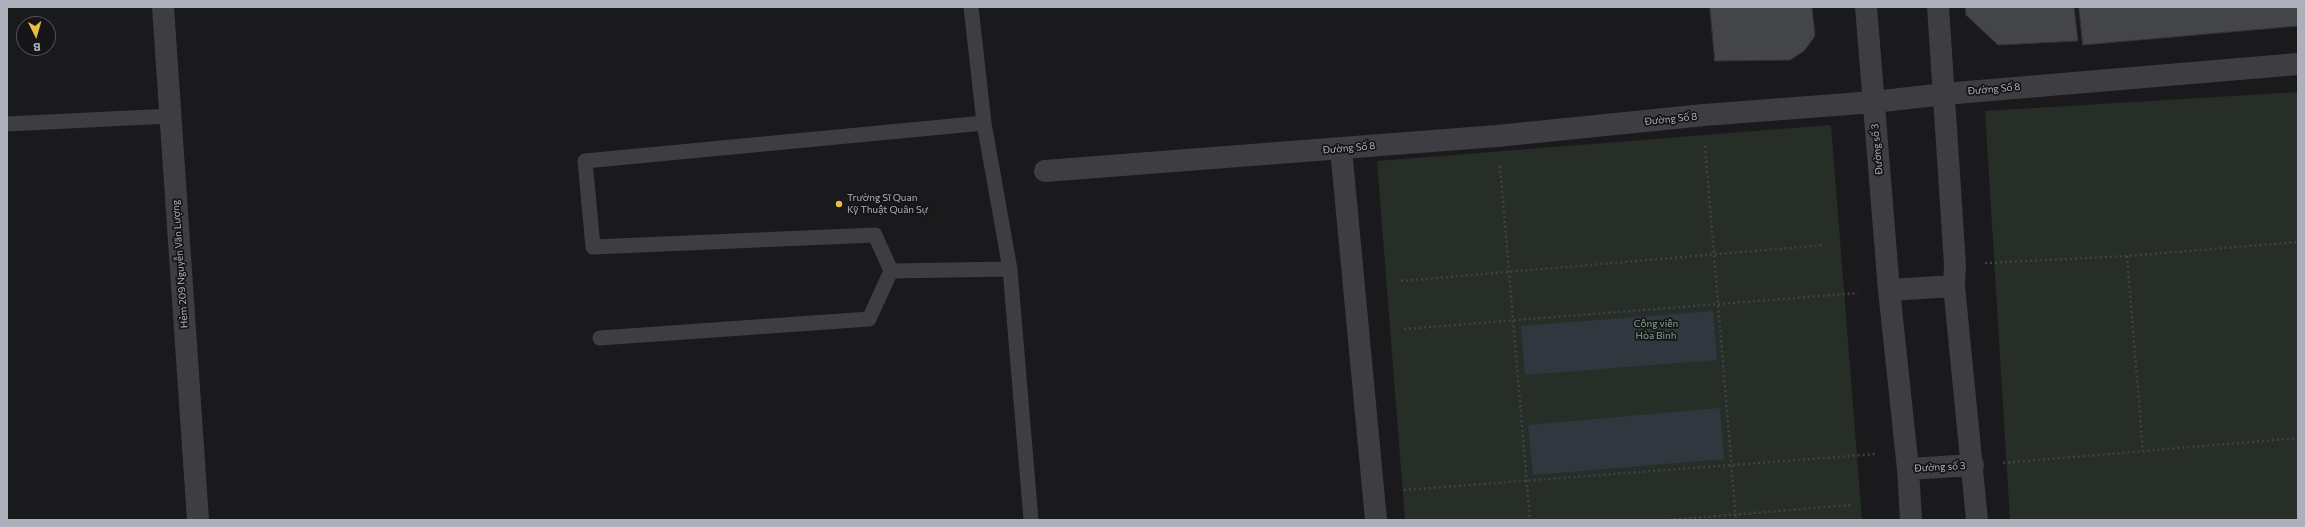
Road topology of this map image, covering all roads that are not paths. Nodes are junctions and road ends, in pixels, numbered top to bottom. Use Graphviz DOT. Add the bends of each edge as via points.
graph roads {
  1 [pos="163,7"];
  2 [pos="971,7"];
  3 [pos="1866,7"];
  4 [pos="1938,7"];
  5 [pos="2298,64"];
  6 [pos="1944,94"];
  7 [pos="1874,102"];
  8 [pos="170,116"];
  9 [pos="984,123"];
  10 [pos="7,124"];
  11 [pos="1341,149"];
  12 [pos="1045,171"];
  13 [pos="1010,269"];
  14 [pos="891,271"];
  15 [pos="1954,286"];
  16 [pos="1889,290"];
  17 [pos="600,338"];
  18 [pos="1907,461"];
  19 [pos="1972,465"];
  20 [pos="198,520"];
  21 [pos="1031,520"];
  22 [pos="1376,520"];
  23 [pos="1911,520"];
  24 [pos="1977,520"];
  1 -- 8 [label="street, Hẻm 209 Nguyễn Văn Lượng"];
  2 -- 9 [label="lane"];
  3 -- 7 [label="street, Đường số 3"];
  4 -- 6 [label="street, Đường số 3"];
  5 -- 6 [label="street, Đường Số 8"];
  6 -- 7 [label="street, Đường Số 8"];
  6 -- 15 [label="street, Đường số 3" via="1955,265"];
  7 -- 11 [label="street, Đường Số 8"];
  7 -- 16 [label="street, Đường số 3"];
  8 -- 10 [label="lane"];
  8 -- 20 [label="street, Hẻm 209 Nguyễn Văn Lượng"];
  9 -- 13 [label="lane"];
  9 -- 14 [label="lane" via="585,161 593,247 875,235"];
  11 -- 12 [label="street, Đường Số 8"];
  11 -- 22 [label="street"];
  13 -- 14 [label="lane"];
  13 -- 21 [label="lane"];
  14 -- 17 [label="lane" via="869,319"];
  15 -- 16 [label="street"];
  15 -- 19 [label="street, Đường số 3"];
  16 -- 18 [label="street, Đường số 3"];
  18 -- 19 [label="street, Đường số 3"];
  18 -- 23 [label="street, Đường số 3"];
  19 -- 24 [label="street, Đường số 3"];
}
